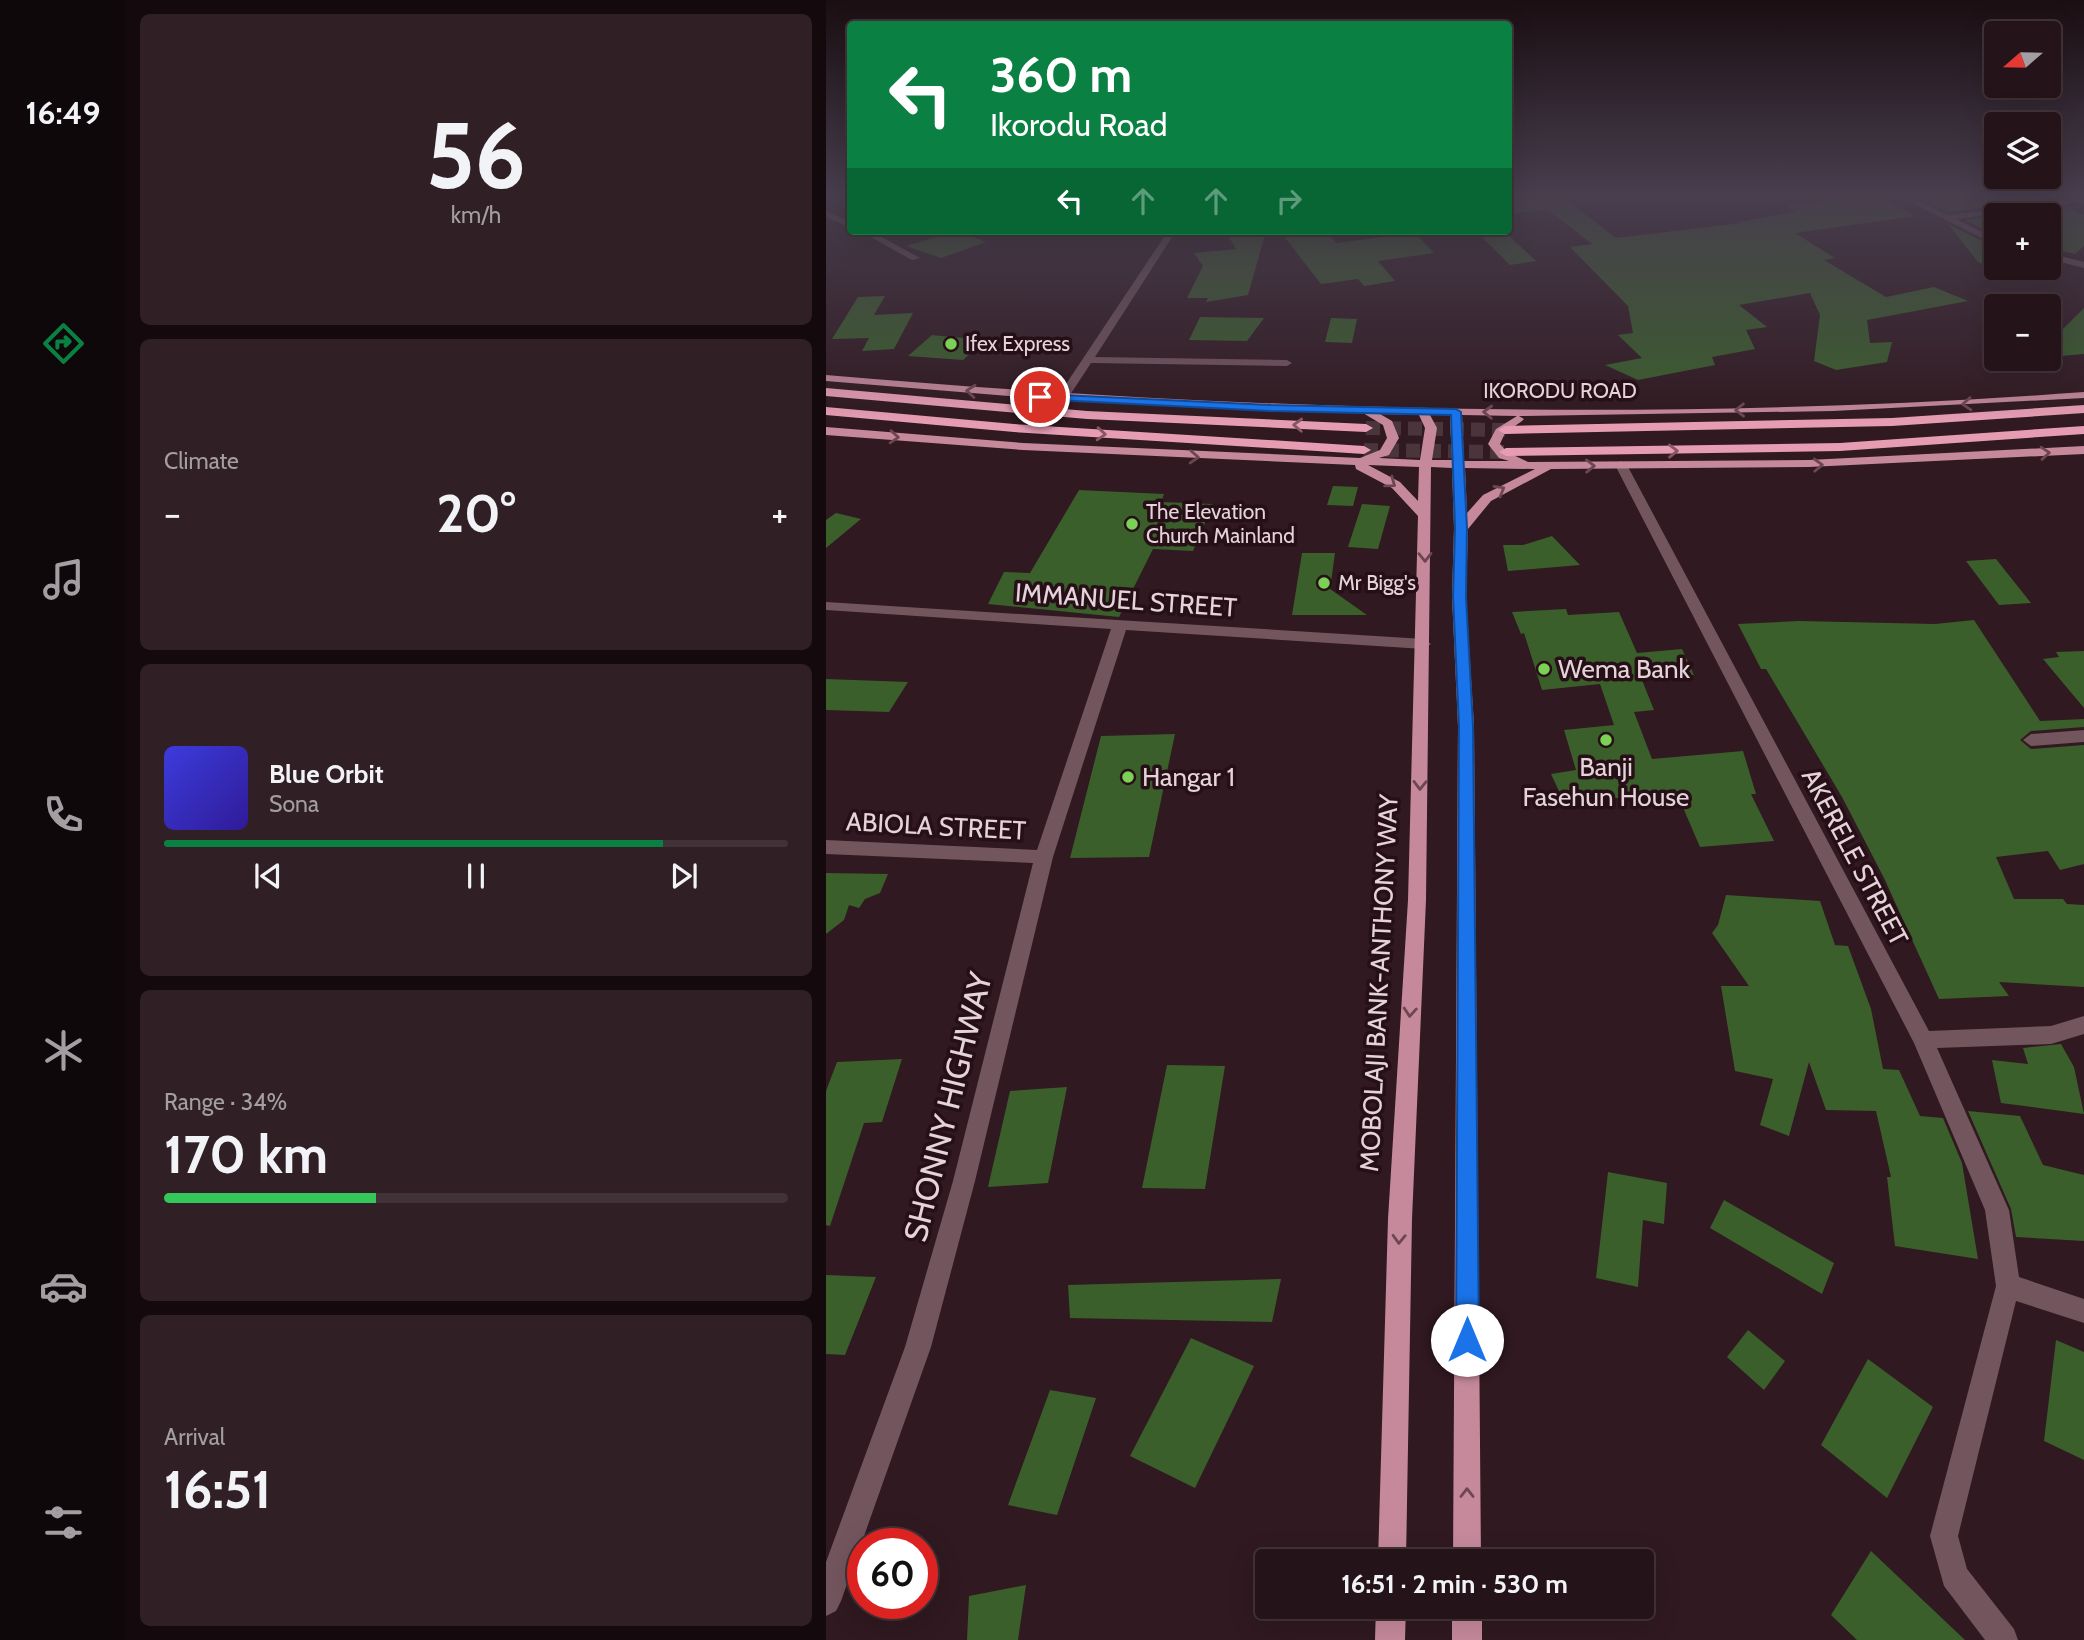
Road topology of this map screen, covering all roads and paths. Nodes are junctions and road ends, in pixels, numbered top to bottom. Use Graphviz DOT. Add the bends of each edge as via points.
graph roads {
  1 [pos="1146,271"];
  2 [pos="1087,360"];
  3 [pos="1287,363"];
  4 [pos="826,378"];
  5 [pos="826,393"];
  6 [pos="2084,395"];
  7 [pos="1062,398"];
  8 [pos="2084,409"];
  9 [pos="1357,410"];
  10 [pos="826,411"];
  11 [pos="1422,411"];
  12 [pos="1456,412"];
  13 [pos="1531,414"];
  14 [pos="1366,428"];
  15 [pos="1505,430"];
  16 [pos="2084,430"];
  17 [pos="826,431"];
  18 [pos="1364,450"];
  19 [pos="2084,450"];
  20 [pos="1506,452"];
  21 [pos="1351,461"];
  22 [pos="1424,464"];
  23 [pos="1457,465"];
  24 [pos="1621,465"];
  25 [pos="1549,467"];
  26 [pos="1424,515"];
  27 [pos="1461,528"];
  28 [pos="826,606"];
  29 [pos="1120,625"];
  30 [pos="1424,644"];
  31 [pos="2084,736"];
  32 [pos="2031,740"];
  33 [pos="826,847"];
  34 [pos="1044,857"];
  35 [pos="2084,1025"];
  36 [pos="1923,1041"];
  37 [pos="2008,1286"];
  38 [pos="2084,1311"];
  39 [pos="1392,1549"];
  40 [pos="1467,1549"];
  41 [pos="826,1601"];
  42 [pos="1391,1619"];
  43 [pos="1467,1619"];
  44 [pos="1390,1640"];
  45 [pos="1467,1640"];
  46 [pos="2003,1640"];
  1 -- 2 [label="street"];
  2 -- 3 [label="street"];
  2 -- 7 [label="street"];
  7 -- 4 [label="main road, IKORODU ROAD, one-way"];
  14 -- 5 [label="highway, one-way" via="1087,415"];
  6 -- 13 [label="main road, IKORODU ROAD, one-way" via="1945,406"];
  7 -- 9 [label="main road, IKORODU ROAD"];
  8 -- 15 [label="highway, IKORODU ROAD" via="1892,422"];
  9 -- 11 [label="main road, IKORODU ROAD"];
  9 -- 21 [label="main road" via="1382,418 1393,438 1385,452"];
  10 -- 18 [label="highway, one-way"];
  11 -- 12 [label="main road, IKORODU ROAD"];
  11 -- 22 [label="main road, MOBOLAJI BANK-ANTHONY WAY" via="1431,429"];
  13 -- 12 [label="main road, IKORODU ROAD, one-way"];
  12 -- 23 [label="main road"];
  13 -- 25 [label="main road" via="1506,426 1494,444 1511,460"];
  20 -- 16 [label="highway, one-way" via="1827,447"];
  17 -- 21 [label="main road, one-way" via="1159,456"];
  24 -- 19 [label="main road, one-way" via="1902,462"];
  21 -- 22 [label="main road"];
  21 -- 26 [label="main road, one-way" via="1396,485"];
  22 -- 23 [label="main road"];
  22 -- 26 [label="main road, MOBOLAJI BANK-ANTHONY WAY"];
  23 -- 25 [label="main road"];
  23 -- 27 [label="main road"];
  25 -- 24 [label="main road, one-way"];
  24 -- 36 [label="street, AKERELE STREET"];
  27 -- 25 [label="main road, one-way" via="1487,498"];
  26 -- 30 [label="main road, MOBOLAJI BANK-ANTHONY WAY, one-way"];
  40 -- 27 [label="main road, one-way" via="1466,726 1459,597"];
  28 -- 29 [label="street, IMMANUEL STREET"];
  29 -- 30 [label="street, IMMANUEL STREET"];
  29 -- 34 [label="street, SHONNY HIGHWAY"];
  30 -- 39 [label="main road, MOBOLAJI BANK-ANTHONY WAY, one-way" via="1417,900 1400,1219"];
  31 -- 32 [label="street"];
  33 -- 34 [label="street, ABIOLA STREET"];
  34 -- 41 [label="street, SHONNY HIGHWAY" via="918,1347"];
  35 -- 36 [label="street" via="2051,1035"];
  36 -- 37 [label="street, AKERELE STREET" via="1997,1210"];
  37 -- 38 [label="street"];
  37 -- 46 [label="street" via="1944,1536 1954,1576"];
  42 -- 44 [label="main road"];
  43 -- 45 [label="main road"];
}
